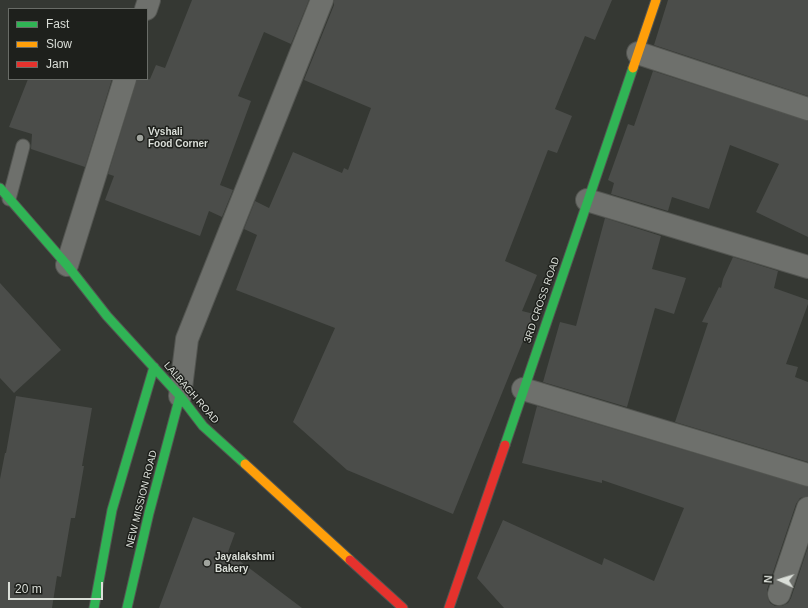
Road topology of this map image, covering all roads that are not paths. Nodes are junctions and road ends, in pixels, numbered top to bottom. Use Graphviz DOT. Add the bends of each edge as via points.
graph roads {
  1 [pos="322,0"];
  2 [pos="656,0"];
  3 [pos="638,53"];
  4 [pos="125,80"];
  5 [pos="808,109"];
  6 [pos="23,146"];
  7 [pos="0,188"];
  8 [pos="9,199"];
  9 [pos="587,200"];
  10 [pos="67,265"];
  11 [pos="808,267"];
  12 [pos="154,367"];
  13 [pos="523,389"];
  14 [pos="180,396"];
  15 [pos="808,474"];
  16 [pos="808,508"];
  17 [pos="779,594"];
  18 [pos="94,608"];
  19 [pos="127,608"];
  20 [pos="404,608"];
  21 [pos="449,608"];
  1 -- 14 [label="street" via="187,339"];
  2 -- 3 [label="main road, 3RD CROSS ROAD"];
  3 -- 5 [label="street"];
  3 -- 9 [label="main road, 3RD CROSS ROAD"];
  4 -- 10 [label="street"];
  6 -- 8 [label="lane"];
  7 -- 8 [label="main road, LALBAGH ROAD"];
  8 -- 10 [label="main road, LALBAGH ROAD"];
  9 -- 11 [label="street"];
  9 -- 13 [label="main road, 3RD CROSS ROAD"];
  10 -- 12 [label="main road, LALBAGH ROAD" via="107,316"];
  12 -- 14 [label="main road, LALBAGH ROAD"];
  12 -- 18 [label="main road" via="112,510"];
  13 -- 15 [label="street"];
  13 -- 21 [label="main road, 3RD CROSS ROAD"];
  14 -- 19 [label="main road, NEW MISSION ROAD"];
  14 -- 20 [label="main road, LALBAGH ROAD" via="203,426"];
  16 -- 17 [label="street"];
}
